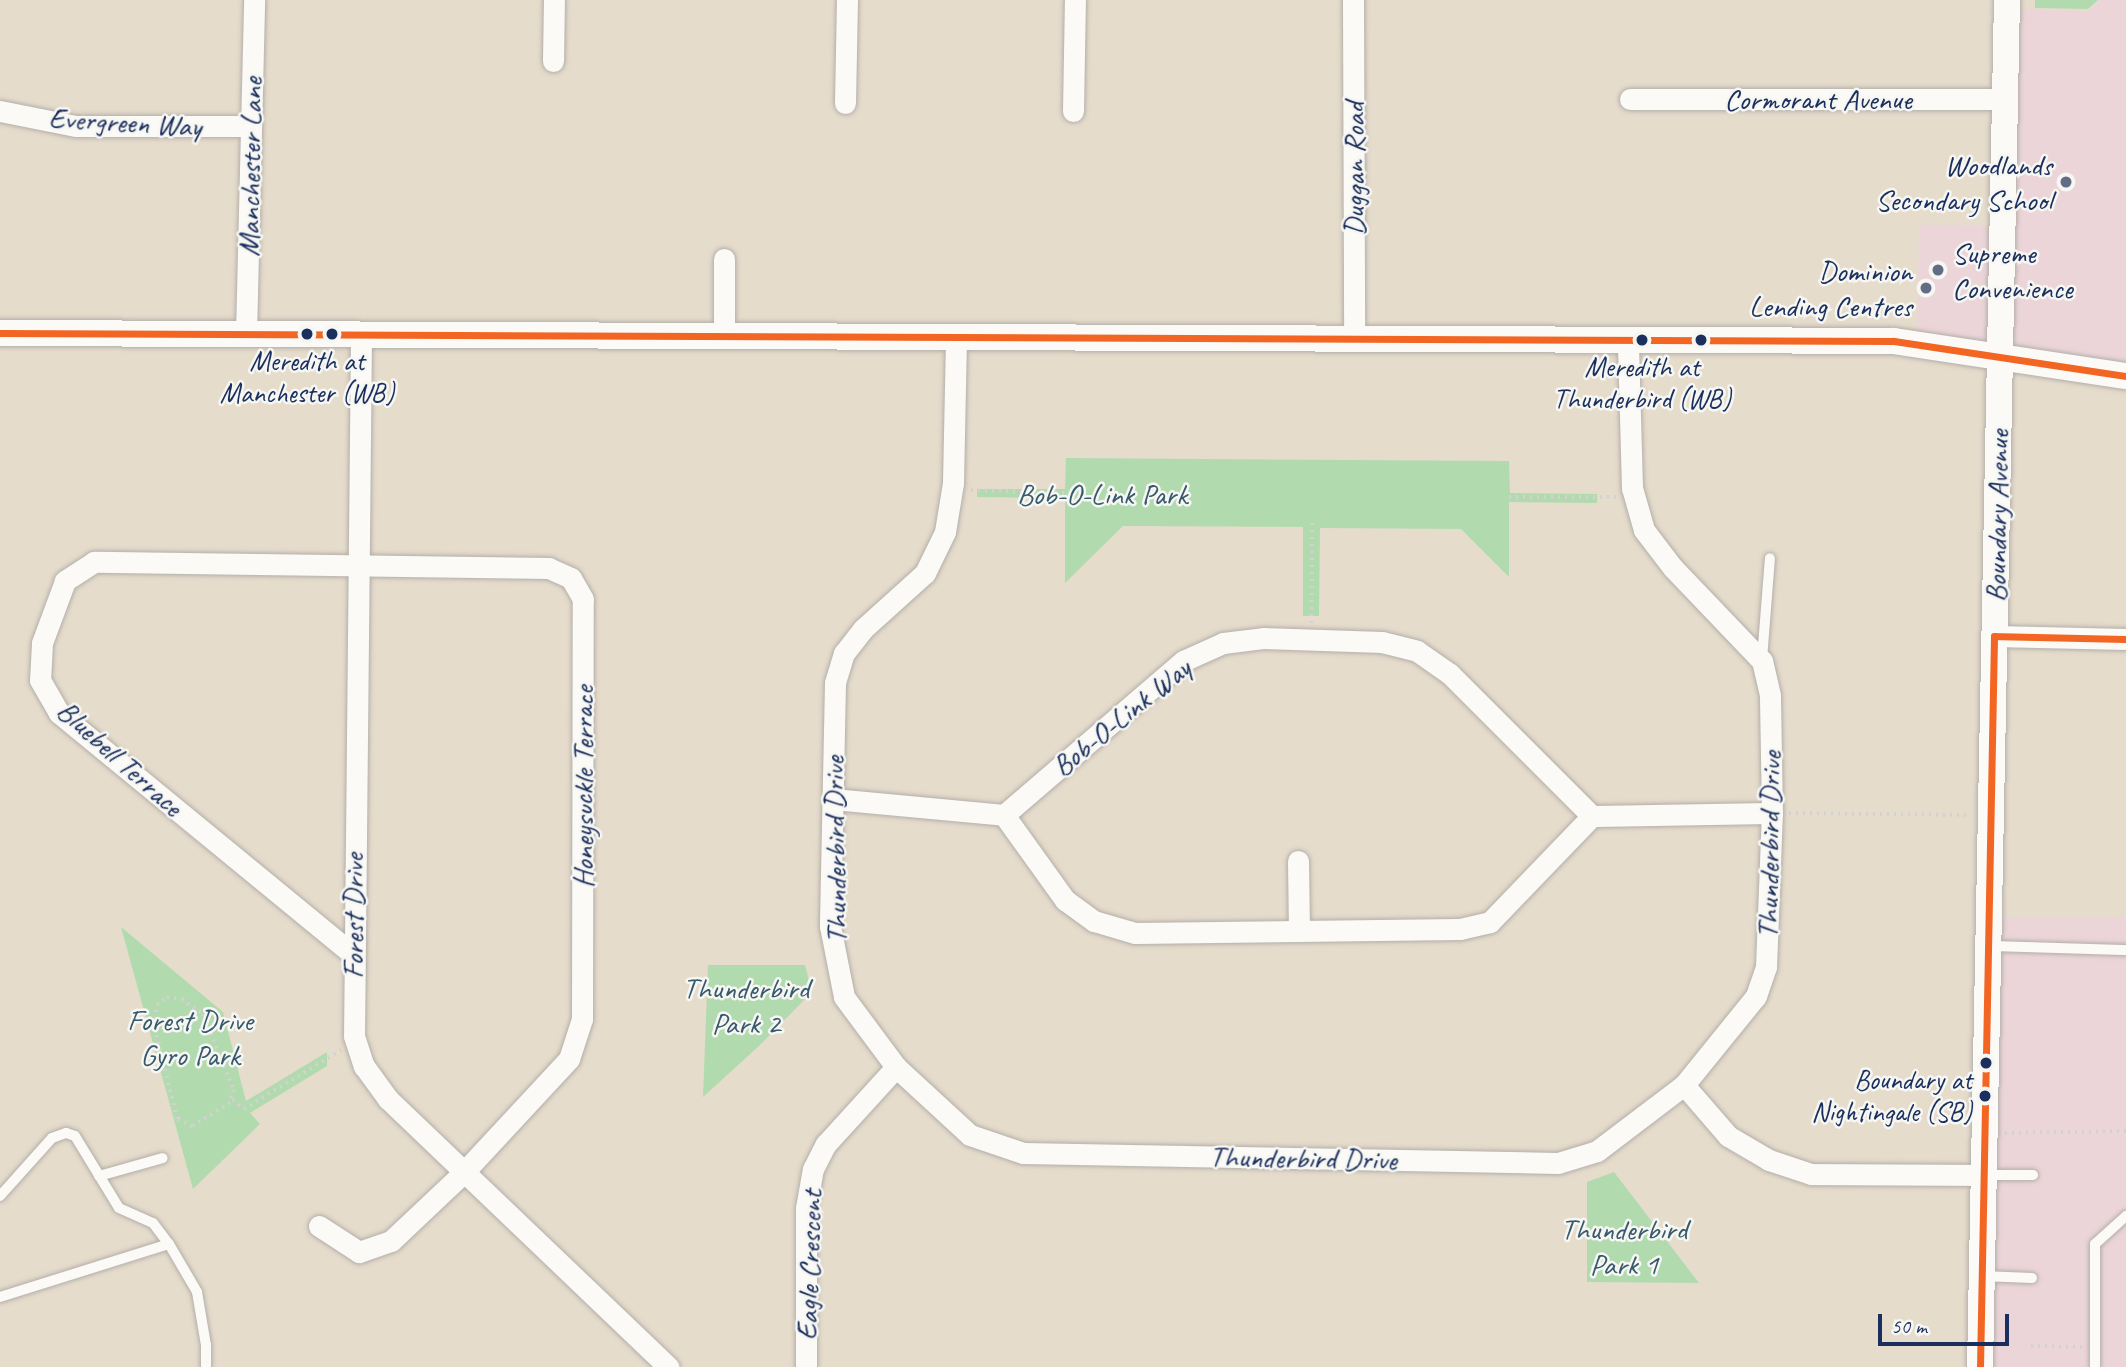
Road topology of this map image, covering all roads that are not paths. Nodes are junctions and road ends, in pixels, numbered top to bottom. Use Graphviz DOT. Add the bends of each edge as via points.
graph roads {
  1 [pos="254,0"];
  2 [pos="554,0"];
  3 [pos="848,0"];
  4 [pos="1075,0"];
  5 [pos="1353,0"];
  6 [pos="2007,0"];
  7 [pos="553,61"];
  8 [pos="1630,99"];
  9 [pos="2005,99"];
  10 [pos="845,103"];
  11 [pos="0,111"];
  12 [pos="1073,111"];
  13 [pos="251,126"];
  14 [pos="724,259"];
  15 [pos="0,333"];
  16 [pos="246,334"];
  17 [pos="361,336"];
  18 [pos="724,336"];
  19 [pos="956,339"];
  20 [pos="1354,339"];
  21 [pos="1628,341"];
  22 [pos="2000,357"];
  23 [pos="2126,376"];
  24 [pos="1770,558"];
  25 [pos="358,566"];
  26 [pos="1994,636"];
  27 [pos="2126,639"];
  28 [pos="1762,661"];
  29 [pos="833,799"];
  30 [pos="1772,813"];
  31 [pos="1004,815"];
  32 [pos="1592,817"];
  33 [pos="1298,861"];
  34 [pos="1298,931"];
  35 [pos="1988,946"];
  36 [pos="2126,950"];
  37 [pos="352,954"];
  38 [pos="896,1067"];
  39 [pos="1684,1085"];
  40 [pos="163,1158"];
  41 [pos="464,1172"];
  42 [pos="1984,1174"];
  43 [pos="2033,1175"];
  44 [pos="99,1176"];
  45 [pos="0,1196"];
  46 [pos="2126,1216"];
  47 [pos="320,1226"];
  48 [pos="169,1244"];
  49 [pos="1982,1276"];
  50 [pos="2032,1278"];
  51 [pos="0,1297"];
  52 [pos="206,1367"];
  53 [pos="668,1367"];
  54 [pos="806,1367"];
  55 [pos="1980,1367"];
  56 [pos="2095,1367"];
  1 -- 13 [label="street, Manchester Lane"];
  2 -- 7 [label="street"];
  3 -- 10 [label="street"];
  4 -- 12 [label="street"];
  5 -- 20 [label="street, Duggan Road"];
  6 -- 9 [label="street, Boundary Avenue"];
  8 -- 9 [label="street, Cormorant Avenue"];
  9 -- 22 [label="street, Boundary Avenue"];
  11 -- 13 [label="street, Evergreen Way" via="76,126"];
  13 -- 16 [label="street, Manchester Lane"];
  14 -- 18 [label="street"];
  15 -- 16 [label="street"];
  16 -- 17 [label="street"];
  17 -- 18 [label="street"];
  17 -- 25 [label="street, Forest Drive"];
  18 -- 19 [label="street"];
  19 -- 20 [label="street"];
  19 -- 29 [label="street, Thunderbird Drive" via="952,490 945,532 925,573 863,629 844,653 835,683"];
  20 -- 21 [label="street"];
  21 -- 22 [label="street" via="1894,341"];
  21 -- 28 [label="street" via="1635,496 1644,530 1673,568"];
  22 -- 23 [label="street"];
  22 -- 26 [label="street, Boundary Avenue"];
  24 -- 28 [label="lane"];
  25 -- 37 [label="street, Forest Drive"];
  25 -- 37 [label="street, Bluebell Terrace" via="94,562 65,580 42,643 40,680 59,713"];
  25 -- 41 [label="street, Honeysuckle Terrace" via="549,568 571,578 583,599 582,1019 569,1059"];
  26 -- 27 [label="street"];
  26 -- 35 [label="street, Boundary Avenue"];
  28 -- 30 [label="street, Thunderbird Drive" via="1770,695"];
  29 -- 31 [label="street"];
  29 -- 38 [label="street, Thunderbird Drive" via="830,926 844,997"];
  30 -- 32 [label="street"];
  30 -- 39 [label="street, Thunderbird Drive" via="1766,967 1756,996"];
  31 -- 32 [label="street, Bob-O-Link Way" via="1183,661 1223,643 1263,638 1382,642 1417,651 1450,674"];
  31 -- 34 [label="street" via="1065,901 1094,921 1135,933"];
  32 -- 34 [label="street" via="1490,922 1460,929"];
  33 -- 34 [label="street"];
  35 -- 36 [label="lane"];
  35 -- 42 [label="street, Boundary Avenue"];
  37 -- 41 [label="street, Forest Drive" via="356,1042 364,1066 388,1099"];
  38 -- 39 [label="street, Thunderbird Drive" via="970,1135 1023,1153 1558,1163 1597,1151"];
  38 -- 54 [label="street, Eagle Crescent" via="826,1144 813,1169 806,1208"];
  39 -- 42 [label="street" via="1728,1136 1769,1160 1811,1174"];
  40 -- 44 [label="lane"];
  41 -- 47 [label="street, Honeysuckle Terrace" via="391,1241 359,1252"];
  41 -- 53 [label="street, Forest Drive"];
  42 -- 43 [label="lane"];
  42 -- 49 [label="street, Boundary Avenue"];
  44 -- 45 [label="lane" via="75,1136 66,1133 52,1138"];
  44 -- 48 [label="lane" via="118,1208 153,1223"];
  46 -- 56 [label="lane" via="2095,1244"];
  48 -- 51 [label="lane"];
  48 -- 52 [label="lane" via="197,1292"];
  49 -- 50 [label="lane"];
  49 -- 55 [label="street, Boundary Avenue"];
}
